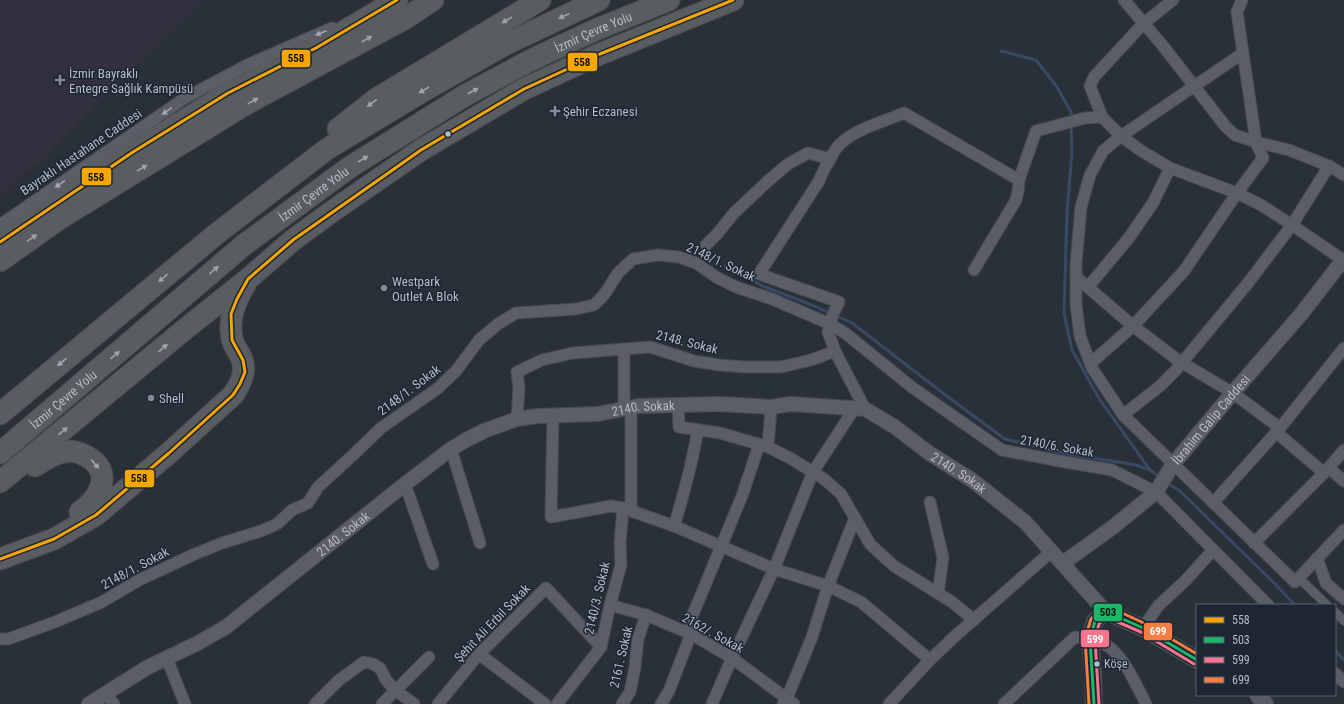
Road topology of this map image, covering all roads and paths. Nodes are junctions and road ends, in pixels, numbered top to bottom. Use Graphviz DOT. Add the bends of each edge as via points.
graph roads {
  1 [pos="396,0"];
  2 [pos="433,0"];
  3 [pos="540,0"];
  4 [pos="599,0"];
  5 [pos="669,0"];
  6 [pos="733,0"];
  7 [pos="1124,0"];
  8 [pos="1173,0"];
  9 [pos="1242,0"];
  10 [pos="1143,24"];
  11 [pos="1243,53"];
  12 [pos="1194,86"];
  13 [pos="1102,117"];
  14 [pos="1121,136"];
  15 [pos="1256,142"];
  16 [pos="830,159"];
  17 [pos="1329,166"];
  18 [pos="1170,168"];
  19 [pos="1344,175"];
  20 [pos="1019,180"];
  21 [pos="1236,193"];
  22 [pos="0,225"];
  23 [pos="1292,225"];
  24 [pos="215,235"];
  25 [pos="0,242"];
  26 [pos="706,245"];
  27 [pos="1343,260"];
  28 [pos="0,261"];
  29 [pos="974,270"];
  30 [pos="1076,277"];
  31 [pos="248,279"];
  32 [pos="1088,287"];
  33 [pos="830,324"];
  34 [pos="1133,326"];
  35 [pos="1344,348"];
  36 [pos="624,349"];
  37 [pos="835,351"];
  38 [pos="1091,363"];
  39 [pos="1182,363"];
  40 [pos="1233,393"];
  41 [pos="678,405"];
  42 [pos="771,407"];
  43 [pos="627,408"];
  44 [pos="860,409"];
  45 [pos="0,414"];
  46 [pos="1123,415"];
  47 [pos="553,416"];
  48 [pos="517,420"];
  49 [pos="698,430"];
  50 [pos="1278,430"];
  51 [pos="763,446"];
  52 [pos="451,449"];
  53 [pos="1344,450"];
  54 [pos="0,453"];
  55 [pos="1173,464"];
  56 [pos="1326,471"];
  57 [pos="813,472"];
  58 [pos="1344,481"];
  59 [pos="0,482"];
  60 [pos="405,484"];
  61 [pos="0,486"];
  62 [pos="1156,492"];
  63 [pos="930,502"];
  64 [pos="1213,503"];
  65 [pos="627,509"];
  66 [pos="856,518"];
  67 [pos="674,526"];
  68 [pos="1344,530"];
  69 [pos="480,542"];
  70 [pos="1254,543"];
  71 [pos="0,546"];
  72 [pos="722,546"];
  73 [pos="1213,550"];
  74 [pos="1052,551"];
  75 [pos="1317,558"];
  76 [pos="0,559"];
  77 [pos="1063,563"];
  78 [pos="433,564"];
  79 [pos="774,569"];
  80 [pos="1299,578"];
  81 [pos="828,586"];
  82 [pos="938,593"];
  83 [pos="1344,599"];
  84 [pos="1267,604"];
  85 [pos="1326,604"];
  86 [pos="610,605"];
  87 [pos="1104,611"];
  88 [pos="1336,613"];
  89 [pos="646,615"];
  90 [pos="974,620"];
  91 [pos="1344,621"];
  92 [pos="1143,628"];
  93 [pos="689,632"];
  94 [pos="0,639"];
  95 [pos="1090,639"];
  96 [pos="601,647"];
  97 [pos="480,654"];
  98 [pos="429,657"];
  99 [pos="732,658"];
  100 [pos="167,659"];
  101 [pos="1196,659"];
  102 [pos="930,660"];
  103 [pos="1336,674"];
  104 [pos="1344,682"];
  105 [pos="396,690"];
  106 [pos="1259,696"];
  107 [pos="110,699"];
  108 [pos="788,702"];
  109 [pos="89,704"];
  110 [pos="185,704"];
  111 [pos="315,704"];
  112 [pos="382,704"];
  113 [pos="414,704"];
  114 [pos="438,704"];
  115 [pos="545,704"];
  116 [pos="557,704"];
  117 [pos="622,704"];
  118 [pos="661,704"];
  119 [pos="712,704"];
  120 [pos="889,704"];
  121 [pos="1004,704"];
  122 [pos="1094,704"];
  123 [pos="1146,704"];
  124 [pos="1265,704"];
  1 -- 22 [label="street, Bayraklı Hastahane Caddesi, one-way" via="247,65 185,98"];
  1 -- 25 [label="highway" via="316,48 228,93 133,152"];
  28 -- 2 [label="highway, one-way" via="59,219 246,104 406,18"];
  3 -- 24 [label="highway, one-way" via="376,100 301,157"];
  4 -- 24 [label="highway, İzmir Çevre Yolu, one-way" via="506,44 327,149"];
  54 -- 5 [label="highway, İzmir Çevre Yolu, one-way" via="245,244 350,167 464,96 525,64 595,30"];
  6 -- 31 [label="highway" via="600,54 524,89 421,150 362,190 293,240"];
  7 -- 10 [label="street"];
  8 -- 10 [label="street"];
  9 -- 11 [label="street" via="1237,12"];
  10 -- 12 [label="street"];
  10 -- 13 [label="street" via="1094,77 1090,86"];
  11 -- 12 [label="street"];
  11 -- 15 [label="street"];
  12 -- 14 [label="street"];
  12 -- 15 [label="street" via="1226,127 1235,135"];
  13 -- 14 [label="street"];
  13 -- 20 [label="street" via="1085,118 1036,131"];
  14 -- 18 [label="street"];
  14 -- 30 [label="street" via="1104,151 1090,175 1081,207"];
  15 -- 17 [label="street" via="1289,150"];
  15 -- 21 [label="street" via="1263,158"];
  16 -- 20 [label="street" via="840,144 857,132 904,113"];
  16 -- 26 [label="street" via="808,152 788,164 734,213"];
  16 -- 33 [label="street" via="819,181 759,274 839,302"];
  17 -- 19 [label="street"];
  17 -- 23 [label="street"];
  18 -- 21 [label="street"];
  18 -- 32 [label="street" via="1153,203"];
  20 -- 29 [label="street" via="1016,200"];
  21 -- 23 [label="street"];
  21 -- 34 [label="street" via="1184,271"];
  23 -- 27 [label="street"];
  23 -- 39 [label="street"];
  24 -- 45 [label="highway, İzmir Çevre Yolu, one-way"];
  27 -- 40 [label="street, İbrahim Galip Caddesi" via="1302,313"];
  30 -- 32 [label="street"];
  30 -- 38 [label="street" via="1080,336"];
  59 -- 31 [label="highway, one-way"];
  31 -- 76 [label="highway" via="231,314 232,340 243,360 244,372 233,396 96,514 54,539"];
  32 -- 34 [label="street"];
  33 -- 37 [label="street" via="828,332"];
  33 -- 62 [label="street, 2140/6. Sokak" via="845,333 913,388 1002,450 1112,470"];
  33 -- 94 [label="street, 2148/1. Sokak" via="772,299 736,287 696,263 679,257 658,255 633,259 618,273 594,305 576,309 516,313 498,324 479,340 456,370 437,389 381,428 318,487 308,503 292,510 277,524 195,554 139,580 102,602 55,622 8,639"];
  34 -- 38 [label="street"];
  34 -- 39 [label="street"];
  35 -- 50 [label="street"];
  36 -- 37 [label="street, 2148. Sokak" via="650,346 694,361 760,367 781,367"];
  36 -- 43 [label="street, 2140/3. Sokak"];
  36 -- 48 [label="street, 2148. Sokak" via="573,353 542,360 517,372"];
  37 -- 44 [label="street"];
  38 -- 46 [label="street"];
  39 -- 40 [label="street"];
  39 -- 46 [label="street" via="1160,386"];
  40 -- 50 [label="street"];
  40 -- 55 [label="street, İbrahim Galip Caddesi"];
  41 -- 42 [label="street, 2140. Sokak"];
  41 -- 43 [label="street, 2140. Sokak"];
  41 -- 49 [label="street" via="679,428"];
  42 -- 44 [label="street, 2140. Sokak" via="791,404"];
  42 -- 51 [label="street"];
  43 -- 47 [label="street, 2140. Sokak" via="598,414"];
  43 -- 65 [label="street, 2140/3. Sokak"];
  44 -- 57 [label="street"];
  44 -- 74 [label="street, 2140. Sokak" via="895,427 929,453 972,480 1025,522"];
  46 -- 55 [label="street"];
  47 -- 48 [label="street, 2140. Sokak"];
  47 -- 65 [label="street" via="551,517 611,506"];
  48 -- 52 [label="street, 2140. Sokak" via="486,430"];
  49 -- 51 [label="street" via="720,433"];
  49 -- 67 [label="street" via="693,460"];
  50 -- 56 [label="street"];
  50 -- 64 [label="street"];
  51 -- 57 [label="street"];
  51 -- 72 [label="street"];
  52 -- 60 [label="street, 2140. Sokak"];
  52 -- 69 [label="street"];
  53 -- 56 [label="street"];
  55 -- 62 [label="street, İbrahim Galip Caddesi"];
  55 -- 64 [label="street"];
  56 -- 58 [label="street"];
  56 -- 70 [label="street"];
  57 -- 66 [label="street" via="841,494"];
  57 -- 79 [label="street"];
  60 -- 78 [label="street"];
  60 -- 100 [label="street, 2140. Sokak" via="226,627"];
  61 -- 71 [label="highway, one-way" via="54,454 67,451 88,457 96,463 102,480 99,493 90,506 76,515"];
  62 -- 73 [label="street, 2140/6. Sokak"];
  62 -- 77 [label="street, İbrahim Galip Caddesi"];
  63 -- 82 [label="street" via="943,558"];
  64 -- 70 [label="street"];
  65 -- 67 [label="street"];
  65 -- 86 [label="street, 2140/3. Sokak" via="620,543 621,565"];
  66 -- 81 [label="street"];
  66 -- 82 [label="street" via="870,544 894,566"];
  67 -- 72 [label="street"];
  68 -- 75 [label="street"];
  70 -- 80 [label="street" via="1294,582"];
  72 -- 79 [label="street"];
  72 -- 93 [label="street"];
  73 -- 84 [label="street, 2140/6. Sokak"];
  73 -- 92 [label="street" via="1158,606"];
  74 -- 77 [label="street, 2140. Sokak"];
  74 -- 90 [label="street"];
  75 -- 80 [label="street"];
  75 -- 83 [label="street" via="1326,583"];
  77 -- 87 [label="street, 2140. Sokak"];
  79 -- 81 [label="street"];
  79 -- 99 [label="street"];
  80 -- 85 [label="street"];
  81 -- 102 [label="street" via="861,602"];
  81 -- 108 [label="street"];
  82 -- 90 [label="street"];
  86 -- 89 [label="street, 2162/. Sokak"];
  86 -- 96 [label="street, 2140/3. Sokak"];
  87 -- 92 [label="main road, 2140. Sokak"];
  87 -- 95 [label="main road" via="1095,622"];
  88 -- 91 [label="street"];
  89 -- 93 [label="street, 2162/. Sokak"];
  89 -- 117 [label="street, 2161. Sokak" via="638,639 630,692"];
  90 -- 102 [label="street"];
  92 -- 101 [label="main road, 2140. Sokak"];
  93 -- 99 [label="street, 2162/. Sokak"];
  93 -- 118 [label="street" via="669,691"];
  95 -- 121 [label="street" via="1075,637"];
  95 -- 122 [label="main road"];
  95 -- 123 [label="street" via="1107,646 1121,659"];
  96 -- 97 [label="street, Şehit Ali Erbil Sokak" via="546,588"];
  96 -- 116 [label="street, 2140/3. Sokak"];
  97 -- 114 [label="street, Şehit Ali Erbil Sokak"];
  97 -- 115 [label="street"];
  98 -- 105 [label="street"];
  99 -- 108 [label="street, 2162/. Sokak"];
  99 -- 119 [label="street"];
  100 -- 107 [label="street, 2140. Sokak" via="148,668"];
  100 -- 110 [label="street"];
  102 -- 120 [label="street"];
  103 -- 104 [label="street"];
  105 -- 111 [label="street" via="386,680 380,668 364,662 339,680"];
  105 -- 112 [label="street"];
  105 -- 113 [label="street"];
  106 -- 124 [label="main road"];
  107 -- 109 [label="street, 2140. Sokak"];
}
